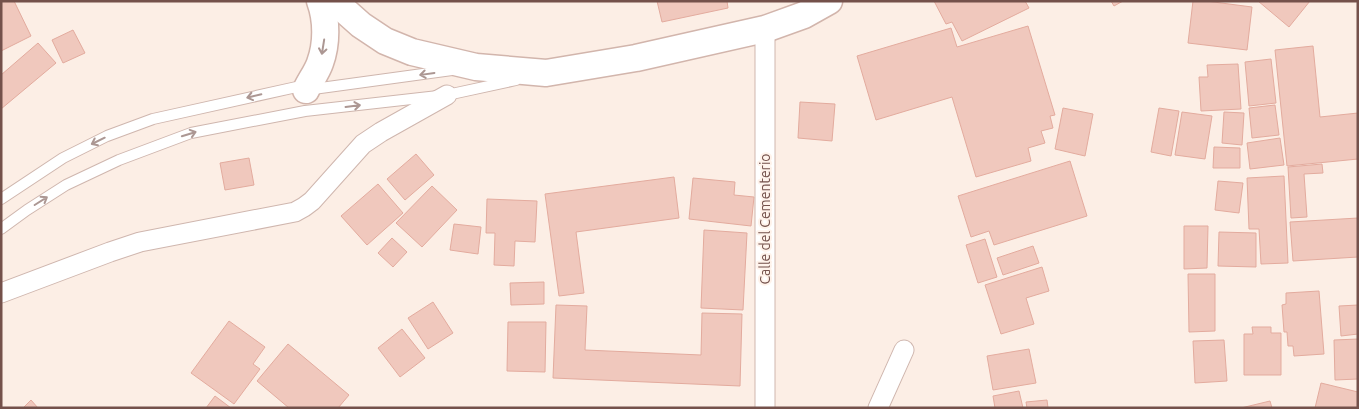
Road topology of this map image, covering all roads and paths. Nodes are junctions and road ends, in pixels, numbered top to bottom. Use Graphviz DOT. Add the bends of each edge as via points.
graph roads {
  1 [pos="320,1"];
  2 [pos="334,1"];
  3 [pos="829,1"];
  4 [pos="765,29"];
  5 [pos="476,67"];
  6 [pos="546,73"];
  7 [pos="306,90"];
  8 [pos="447,95"];
  9 [pos="1,199"];
  10 [pos="1,228"];
  11 [pos="1,293"];
  12 [pos="904,350"];
  13 [pos="765,408"];
  14 [pos="878,408"];
  1 -- 7 [label="main road, one-way" via="325,26 324,45 320,62"];
  2 -- 5 [label="main road" via="385,41 412,52"];
  3 -- 4 [label="main road" via="804,15"];
  4 -- 6 [label="main road" via="636,58"];
  4 -- 13 [label="street, Calle del Cementerio"];
  5 -- 6 [label="main road"];
  5 -- 7 [label="lane, one-way"];
  6 -- 8 [label="lane"];
  7 -- 9 [label="lane, one-way" via="301,86 153,119 107,136 63,158"];
  10 -- 8 [label="lane, one-way" via="66,185 119,160 190,133 305,111"];
  8 -- 11 [label="street" via="363,144 312,201 295,212 140,242"];
  12 -- 14 [label="street"];
}
